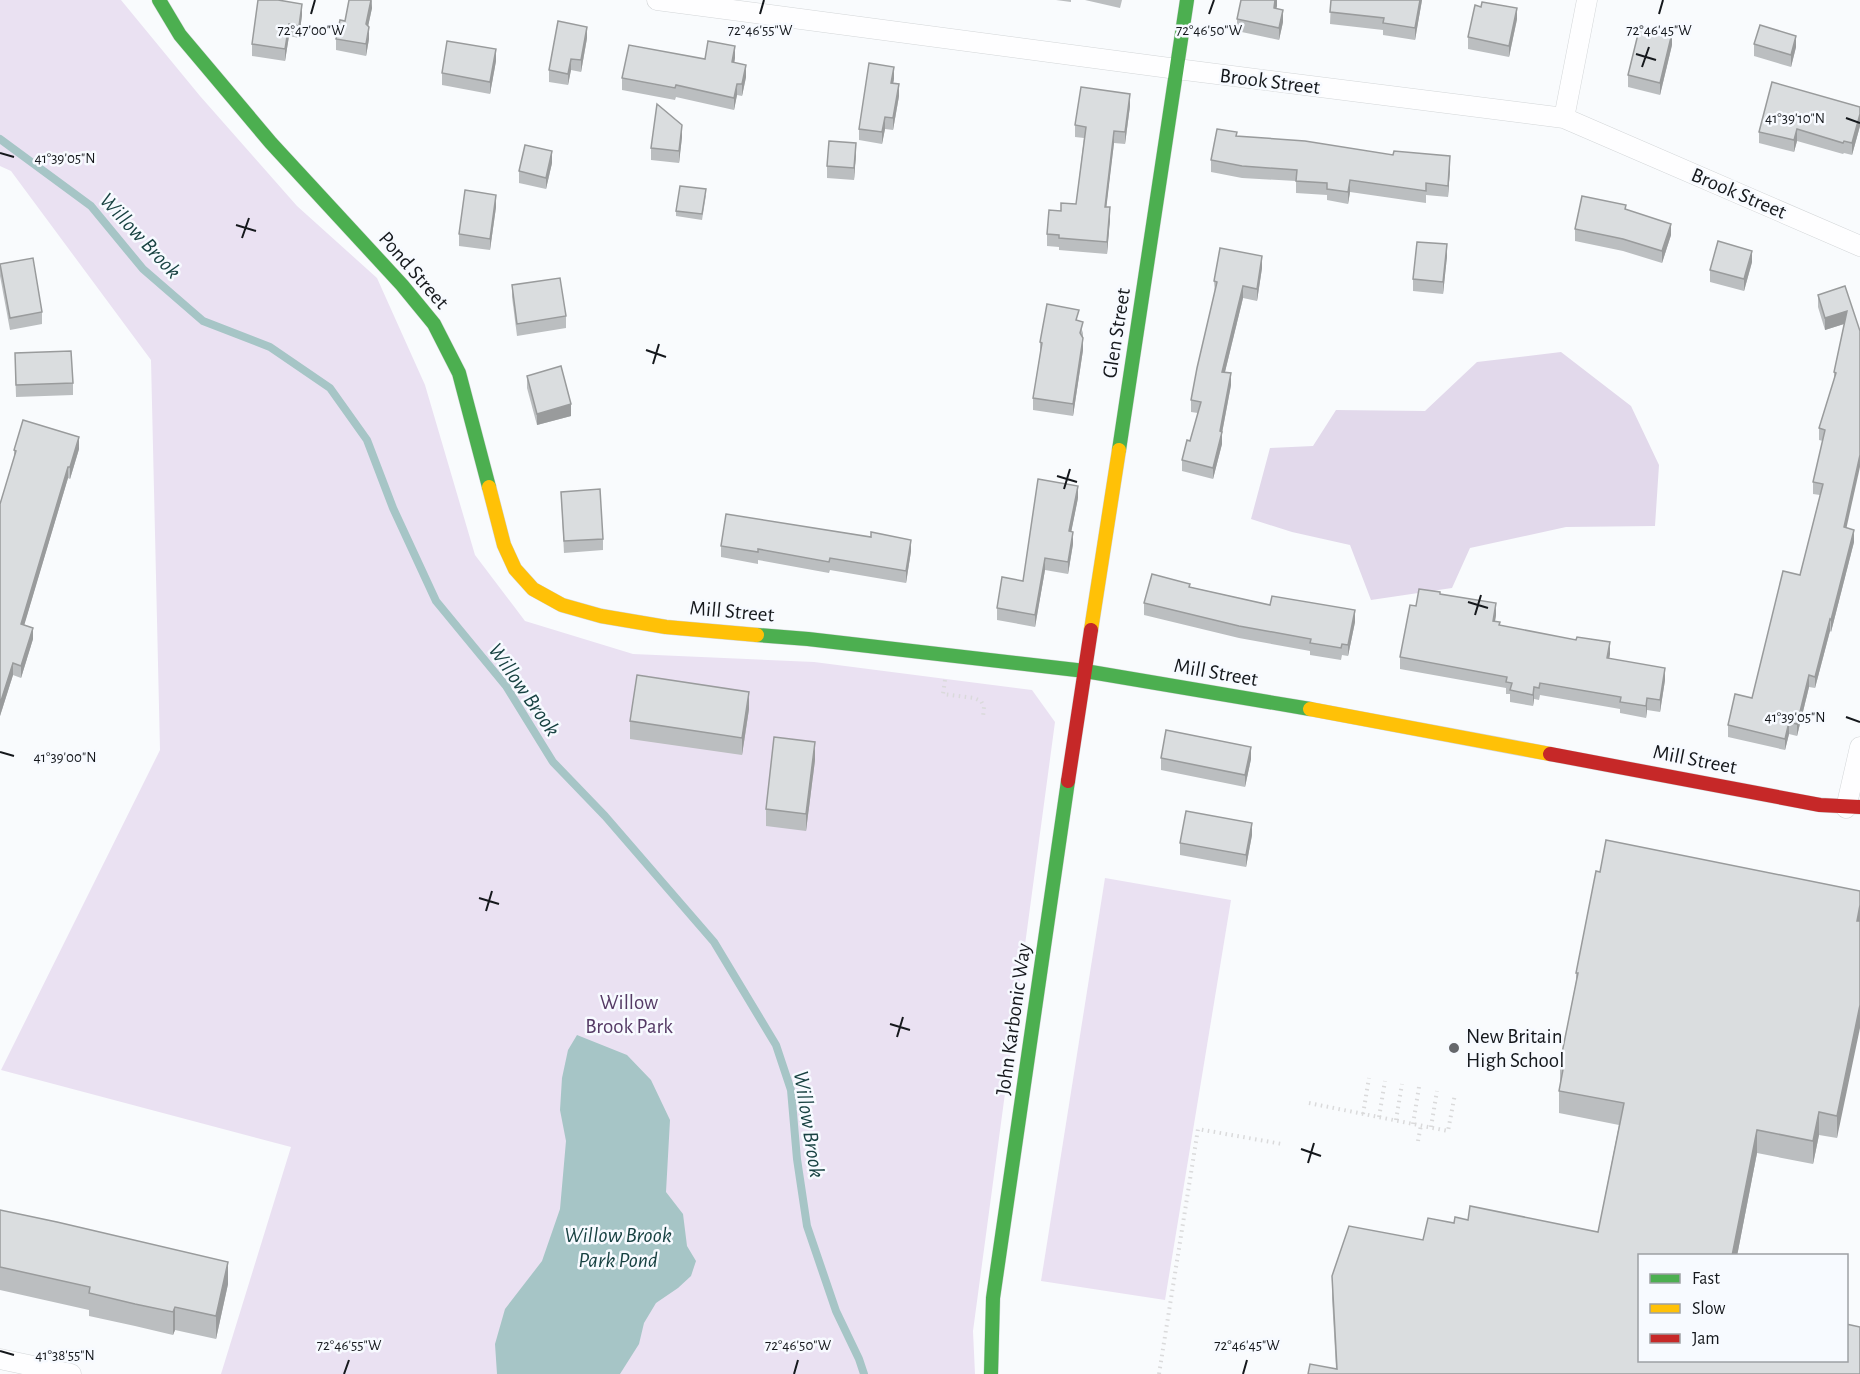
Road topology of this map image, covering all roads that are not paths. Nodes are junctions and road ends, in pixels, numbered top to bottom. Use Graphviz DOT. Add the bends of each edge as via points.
graph roads {
  1 [pos="159,0"];
  2 [pos="657,0"];
  3 [pos="1187,0"];
  4 [pos="1587,0"];
  5 [pos="741,6"];
  6 [pos="1177,69"];
  7 [pos="1564,118"];
  8 [pos="1860,246"];
  9 [pos="562,605"];
  10 [pos="1085,671"];
  11 [pos="1860,747"];
  12 [pos="1853,808"];
  13 [pos="0,1359"];
  14 [pos="70,1374"];
  15 [pos="991,1374"];
  1 -- 9 [label="street, Pond Street" via="180,35 263,134 435,324 459,373 507,553 533,589"];
  2 -- 5 [label="street, Brook Street"];
  3 -- 6 [label="street, Glen Street"];
  4 -- 7 [label="street"];
  5 -- 6 [label="street, Brook Street"];
  6 -- 7 [label="street, Brook Street"];
  6 -- 10 [label="street, Glen Street"];
  7 -- 8 [label="street, Brook Street"];
  9 -- 10 [label="street, Mill Street" via="666,627"];
  10 -- 12 [label="street, Mill Street"];
  10 -- 15 [label="street, John Karbonic Way" via="993,1298"];
  11 -- 12 [label="street"];
  13 -- 14 [label="street"];
}
